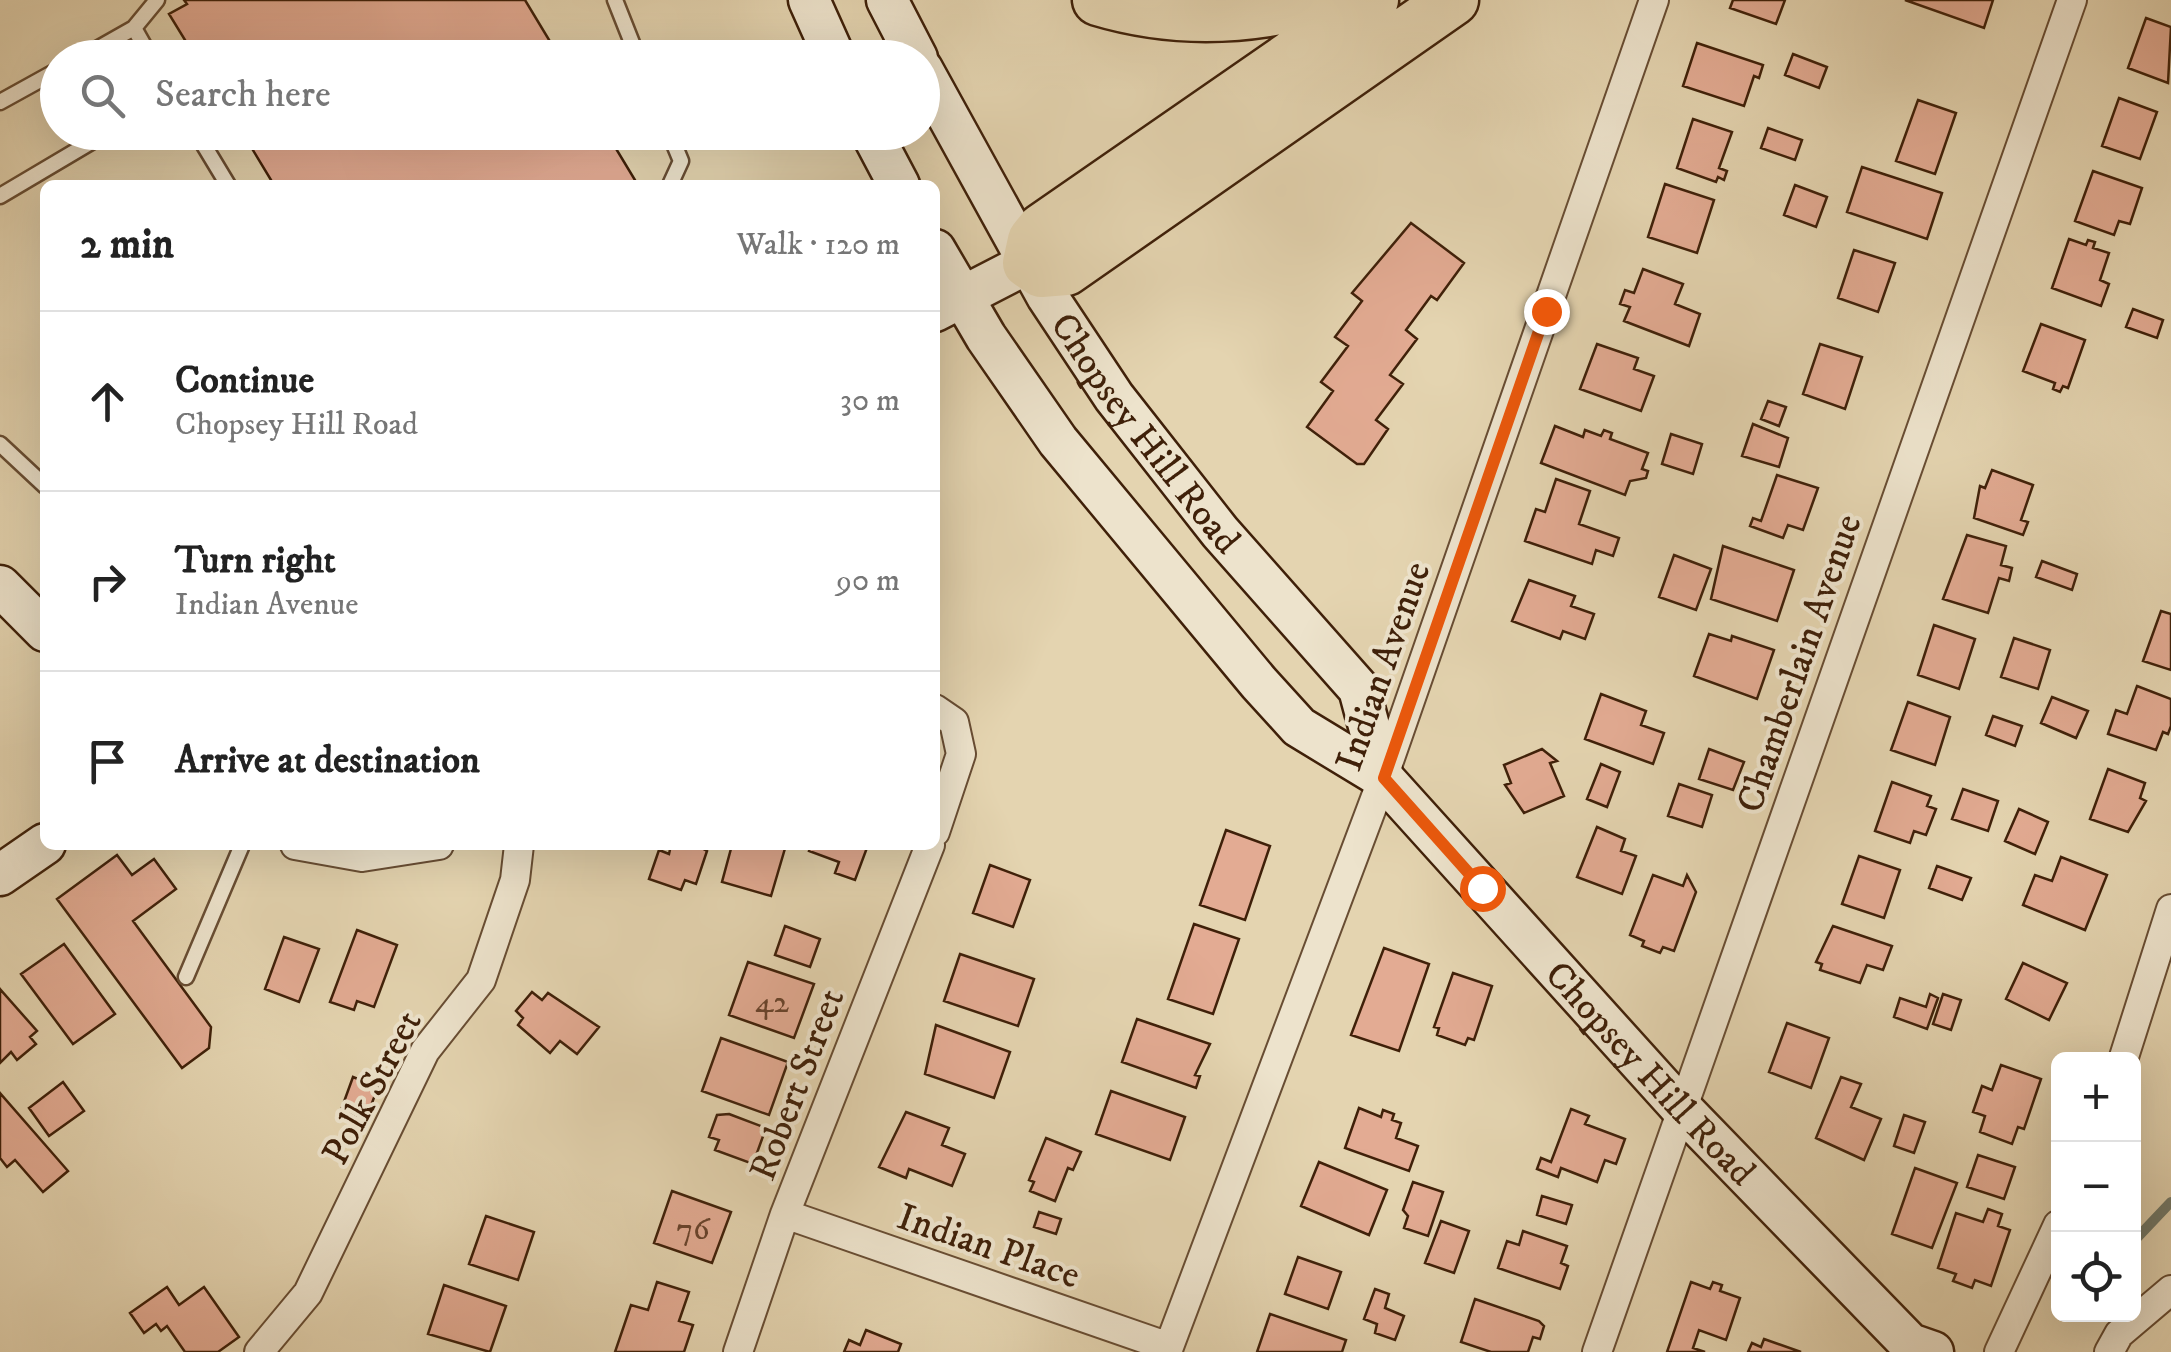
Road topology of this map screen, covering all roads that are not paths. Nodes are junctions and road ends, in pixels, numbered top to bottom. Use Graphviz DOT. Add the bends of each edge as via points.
graph roads {
  1 [pos="157,0"];
  2 [pos="615,0"];
  3 [pos="808,0"];
  4 [pos="888,0"];
  5 [pos="1098,0"];
  6 [pos="1319,0"];
  7 [pos="1373,0"];
  8 [pos="1453,0"];
  9 [pos="1654,0"];
  10 [pos="2072,0"];
  11 [pos="134,28"];
  12 [pos="112,40"];
  13 [pos="141,40"];
  14 [pos="631,40"];
  15 [pos="826,40"];
  16 [pos="907,40"];
  17 [pos="40,80"];
  18 [pos="940,101"];
  19 [pos="0,102"];
  20 [pos="78,150"];
  21 [pos="207,150"];
  22 [pos="676,150"];
  23 [pos="881,150"];
  24 [pos="225,180"];
  25 [pos="672,180"];
  26 [pos="896,180"];
  27 [pos="0,196"];
  28 [pos="1028,263"];
  29 [pos="940,271"];
  30 [pos="948,304"];
  31 [pos="0,444"];
  32 [pos="40,481"];
  33 [pos="0,586"];
  34 [pos="40,625"];
  35 [pos="944,716"];
  36 [pos="1384,778"];
  37 [pos="940,819"];
  38 [pos="40,847"];
  39 [pos="240,850"];
  40 [pos="322,850"];
  41 [pos="407,850"];
  42 [pos="518,850"];
  43 [pos="928,850"];
  44 [pos="0,874"];
  45 [pos="2171,909"];
  46 [pos="186,976"];
  47 [pos="2126,1052"];
  48 [pos="1682,1108"];
  49 [pos="785,1214"];
  50 [pos="2054,1232"];
  51 [pos="2171,1290"];
  52 [pos="1168,1349"];
  53 [pos="259,1352"];
  54 [pos="738,1352"];
  55 [pos="1597,1352"];
  56 [pos="1932,1352"];
  57 [pos="1999,1352"];
  58 [pos="2109,1352"];
  1 -- 11 [label="lane"];
  2 -- 14 [label="lane"];
  3 -- 15 [label="main road"];
  4 -- 16 [label="main road"];
  5 -- 6 [label="highway" via="1200,17"];
  7 -- 28 [label="highway" via="1042,229"];
  8 -- 28 [label="highway" via="1066,270 1041,272"];
  9 -- 36 [label="street, Indian Avenue"];
  10 -- 48 [label="street, Chamberlain Avenue"];
  11 -- 12 [label="lane"];
  11 -- 13 [label="lane"];
  17 -- 19 [label="lane"];
  18 -- 28 [label="main road, Chopsey Hill Road"];
  20 -- 27 [label="lane"];
  21 -- 24 [label="lane"];
  22 -- 25 [label="lane" via="681,161"];
  23 -- 26 [label="main road"];
  28 -- 30 [label="main road"];
  28 -- 36 [label="main road, Chopsey Hill Road" via="1145,440 1359,689"];
  29 -- 30 [label="main road, Chopsey Hill Road"];
  30 -- 36 [label="main road, Chopsey Hill Road" via="1299,728"];
  31 -- 32 [label="lane"];
  33 -- 34 [label="main road"];
  35 -- 37 [label="street" via="960,736 958,770"];
  36 -- 48 [label="main road, Chopsey Hill Road"];
  36 -- 52 [label="street, Indian Avenue"];
  38 -- 44 [label="main road"];
  39 -- 46 [label="lane"];
  40 -- 41 [label="street" via="362,857"];
  42 -- 53 [label="street, Polk Street" via="515,880 481,980 424,1051 308,1293"];
  43 -- 49 [label="street, Robert Street"];
  45 -- 47 [label="street"];
  48 -- 55 [label="street, Chamberlain Avenue"];
  48 -- 56 [label="main road, Chopsey Hill Road" via="1910,1344"];
  49 -- 52 [label="street, Indian Place"];
  49 -- 54 [label="street, Robert Street"];
  50 -- 57 [label="street"];
  51 -- 58 [label="street" via="2119,1334"];
}
